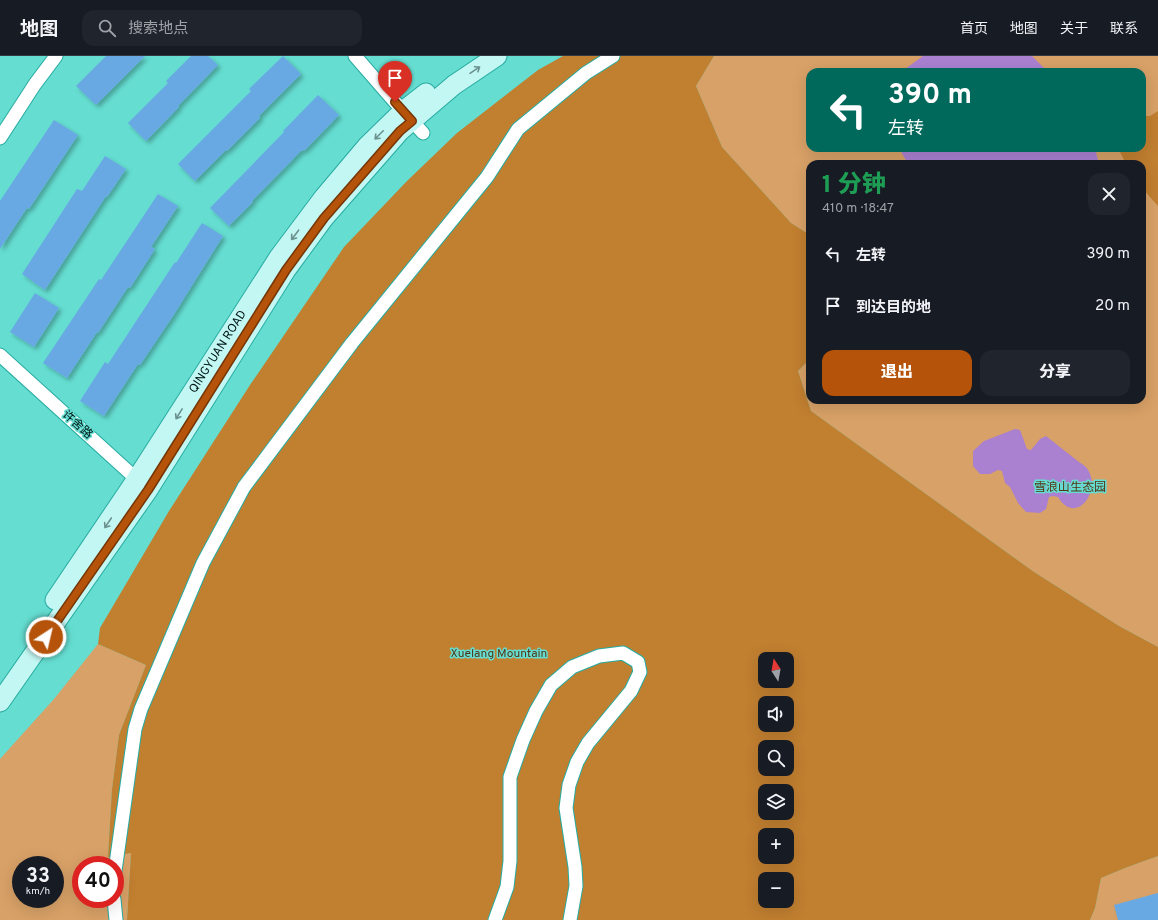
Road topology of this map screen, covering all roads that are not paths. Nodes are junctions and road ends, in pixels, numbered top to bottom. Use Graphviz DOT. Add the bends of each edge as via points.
graph roads {
  1 [pos="56,56"];
  2 [pos="355,56"];
  3 [pos="473,56"];
  4 [pos="497,56"];
  5 [pos="613,56"];
  6 [pos="413,122"];
  7 [pos="0,138"];
  8 [pos="0,355"];
  9 [pos="147,488"];
  10 [pos="0,680"];
  11 [pos="0,702"];
  12 [pos="117,856"];
  13 [pos="115,908"];
  14 [pos="116,920"];
  15 [pos="495,920"];
  16 [pos="570,920"];
  1 -- 7 [label="street"];
  2 -- 6 [label="street"];
  3 -- 6 [label="street, QINGYUAN ROAD"];
  6 -- 4 [label="street, QINGYUAN ROAD, one-way" via="454,85"];
  5 -- 12 [label="street" via="586,73 518,129 487,177 352,343 244,487 204,563 141,709 135,729"];
  6 -- 9 [label="street, QINGYUAN ROAD" via="400,131 324,218 286,270"];
  8 -- 9 [label="street, 许舍路"];
  9 -- 10 [label="street, QINGYUAN ROAD, one-way"];
  9 -- 11 [label="street, QINGYUAN ROAD"];
  13 -- 14 [label="street"];
  15 -- 16 [label="street" via="507,887 510,861 510,777 536,711 551,685 572,668 599,656 623,653 638,662 640,672 631,690 576,762 569,785 566,808 576,886"];
}
